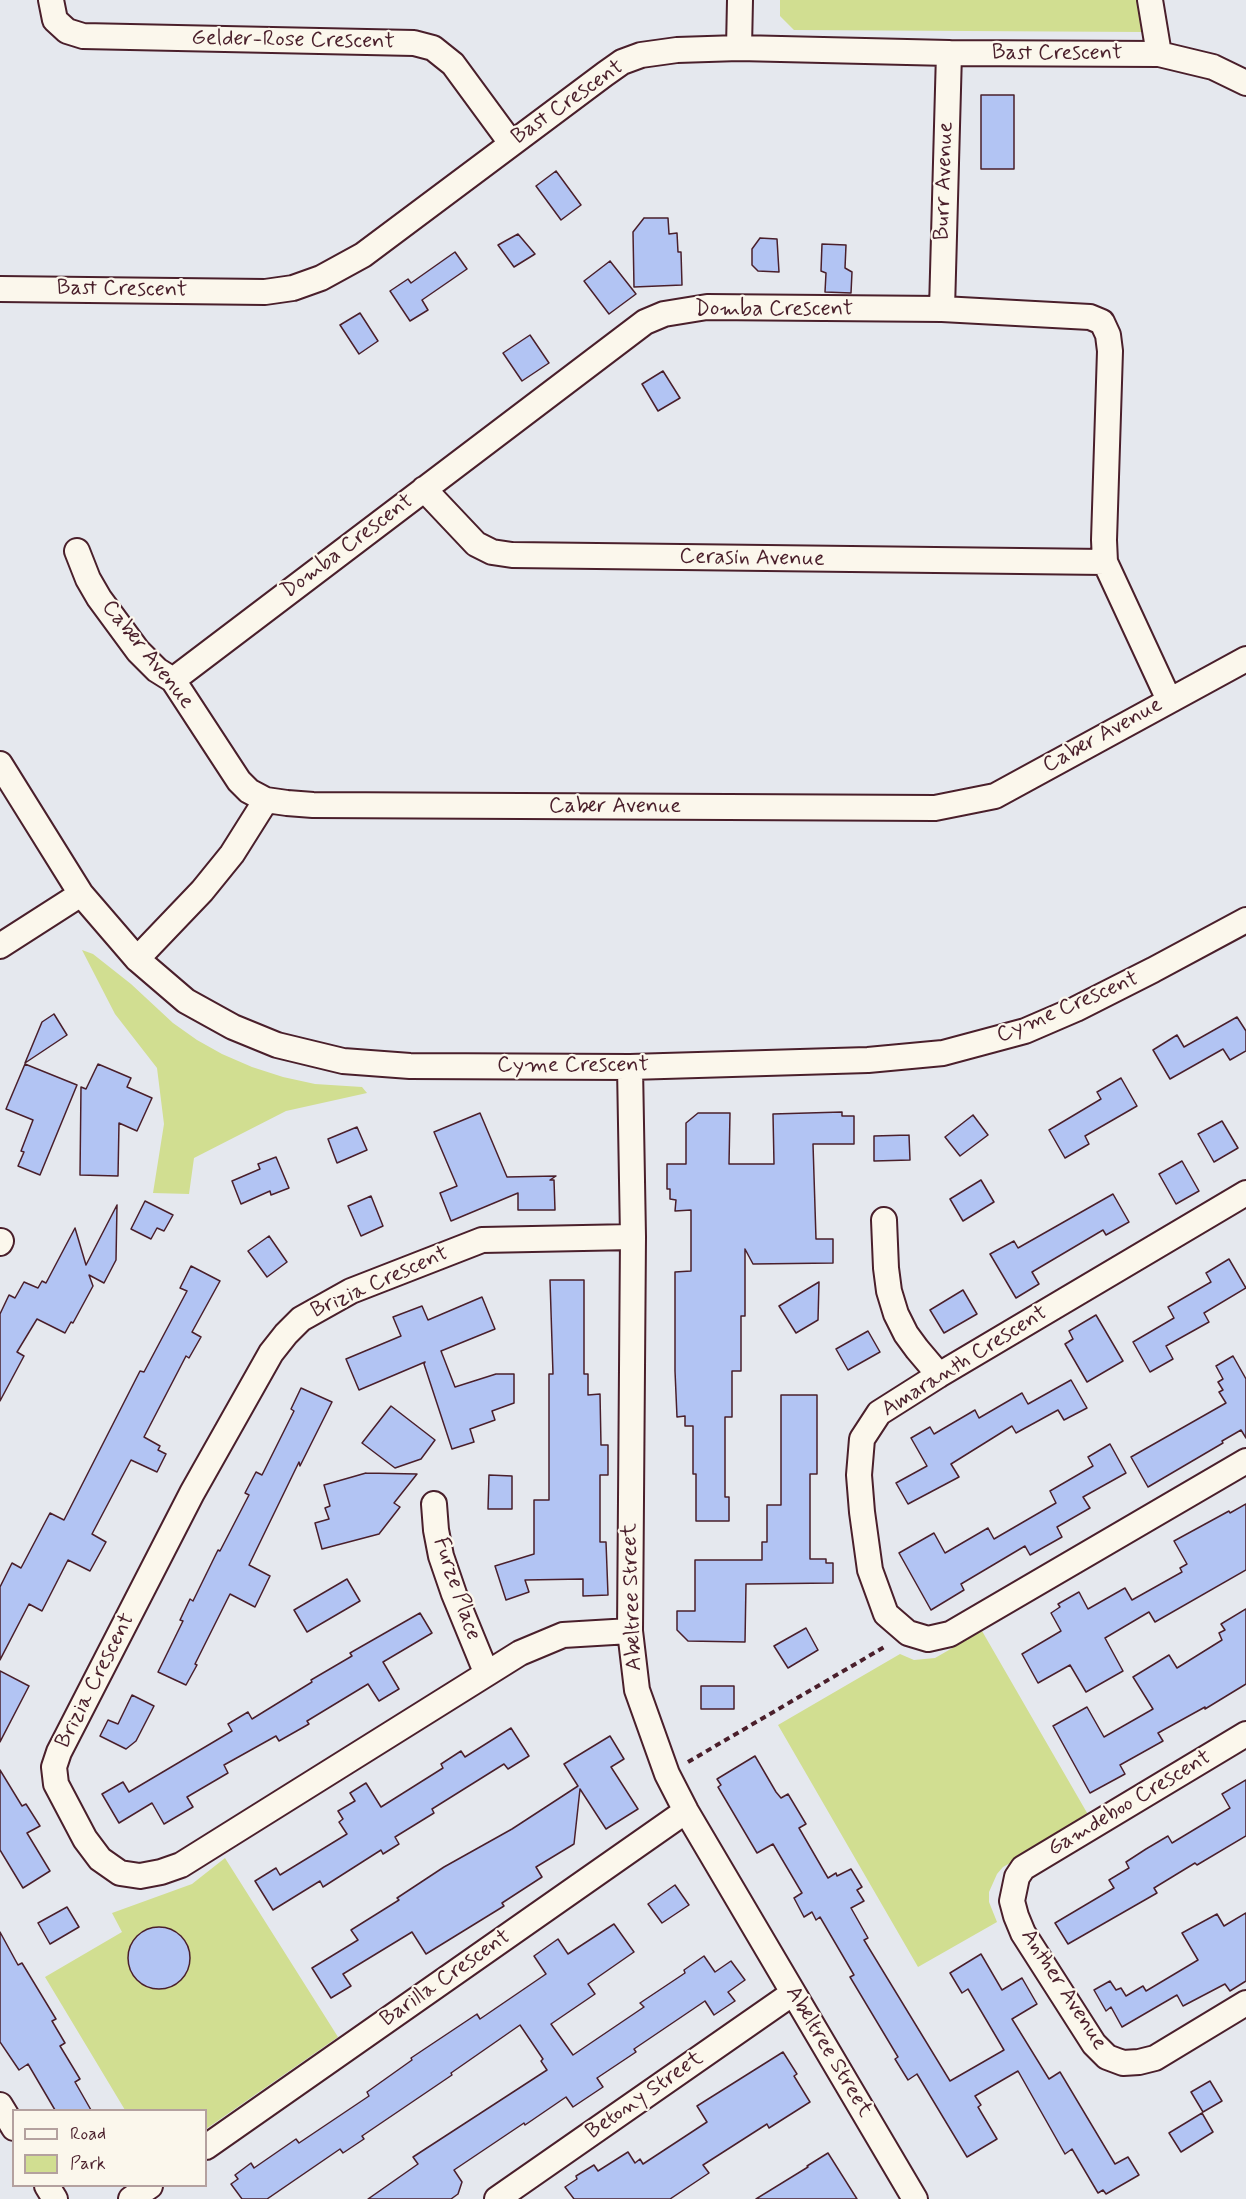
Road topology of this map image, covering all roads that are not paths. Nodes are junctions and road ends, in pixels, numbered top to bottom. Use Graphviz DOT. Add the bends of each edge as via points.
graph roads {
  1 [pos="51,0"];
  2 [pos="740,0"];
  3 [pos="1150,0"];
  4 [pos="739,48"];
  5 [pos="949,53"];
  6 [pos="1159,54"];
  7 [pos="1246,82"];
  8 [pos="511,143"];
  9 [pos="0,289"];
  10 [pos="942,309"];
  11 [pos="424,489"];
  12 [pos="77,551"];
  13 [pos="1105,562"];
  14 [pos="1246,659"];
  15 [pos="173,680"];
  16 [pos="1169,700"];
  17 [pos="0,764"];
  18 [pos="266,800"];
  19 [pos="81,894"];
  20 [pos="1246,920"];
  21 [pos="0,946"];
  22 [pos="137,959"];
  23 [pos="630,1067"];
  24 [pos="1246,1193"];
  25 [pos="884,1220"];
  26 [pos="633,1238"];
  27 [pos="939,1375"];
  28 [pos="1246,1461"];
  29 [pos="434,1504"];
  30 [pos="630,1631"];
  31 [pos="486,1672"];
  32 [pos="1246,1734"];
  33 [pos="686,1811"];
  34 [pos="1017,1877"];
  35 [pos="793,1993"];
  36 [pos="1246,2003"];
  37 [pos="0,2105"];
  38 [pos="12,2125"];
  39 [pos="207,2146"];
  40 [pos="149,2187"];
  41 [pos="913,2198"];
  42 [pos="131,2199"];
  43 [pos="497,2199"];
  1 -- 8 [label="street, Gelder-Rose Crescent" via="55,20 67,31 83,36 414,43 433,48 453,64"];
  2 -- 4 [label="street"];
  3 -- 6 [label="street"];
  4 -- 5 [label="street, Bast Crescent"];
  4 -- 8 [label="street, Bast Crescent" via="677,50 622,62"];
  5 -- 6 [label="street, Bast Crescent"];
  5 -- 10 [label="street, Burr Avenue"];
  6 -- 7 [label="street, Bast Crescent" via="1213,67"];
  8 -- 9 [label="street, Bast Crescent" via="363,255 293,288 265,292"];
  10 -- 11 [label="street, Domba Crescent" via="706,308 664,314 645,322"];
  10 -- 13 [label="street, Domba Crescent" via="1090,317 1102,322 1110,351"];
  11 -- 13 [label="street, Cerasin Avenue" via="476,544 512,555"];
  11 -- 15 [label="street, Domba Crescent"];
  12 -- 15 [label="street, Caber Avenue" via="88,579 132,642 157,670"];
  13 -- 16 [label="street, Domba Crescent"];
  14 -- 16 [label="street, Caber Avenue"];
  15 -- 18 [label="street, Caber Avenue" via="238,781"];
  16 -- 18 [label="street, Caber Avenue" via="995,796 936,808 336,805"];
  17 -- 19 [label="street, Cyme Crescent"];
  18 -- 22 [label="street" via="210,882"];
  19 -- 21 [label="street"];
  19 -- 22 [label="street, Cyme Crescent"];
  20 -- 23 [label="street, Cyme Crescent" via="1076,1009 1025,1031 943,1053 868,1060"];
  22 -- 23 [label="street, Cyme Crescent" via="186,1001 233,1028 277,1045 343,1061 410,1066"];
  23 -- 26 [label="street, Abeltree Street"];
  24 -- 27 [label="street, Amaranth Crescent"];
  25 -- 27 [label="street" via="886,1268 896,1314 916,1349"];
  26 -- 30 [label="street, Abeltree Street"];
  26 -- 31 [label="street, Brizia Crescent" via="482,1240 351,1291 301,1319 271,1353 192,1492 59,1752 54,1767 56,1784 100,1859 120,1873 140,1876 161,1872 181,1864"];
  27 -- 28 [label="street, Amaranth Crescent" via="879,1413 862,1439 859,1475 870,1570 886,1614 908,1634 928,1640 950,1634"];
  29 -- 31 [label="street, Furze Place" via="441,1556"];
  30 -- 31 [label="street, Brizia Crescent" via="563,1635"];
  30 -- 33 [label="street, Abeltree Street" via="637,1690 667,1774"];
  32 -- 34 [label="street, Gamdeboo Crescent" via="1023,1868"];
  33 -- 35 [label="street, Abeltree Street"];
  33 -- 39 [label="street, Barilla Crescent"];
  34 -- 36 [label="street, Anther Avenue" via="1012,1901 1023,1933 1094,2044 1107,2057 1123,2063 1155,2058"];
  35 -- 41 [label="street, Abeltree Street"];
  35 -- 43 [label="street, Betony Street"];
  37 -- 38 [label="street"];
  40 -- 42 [label="street"];
}
